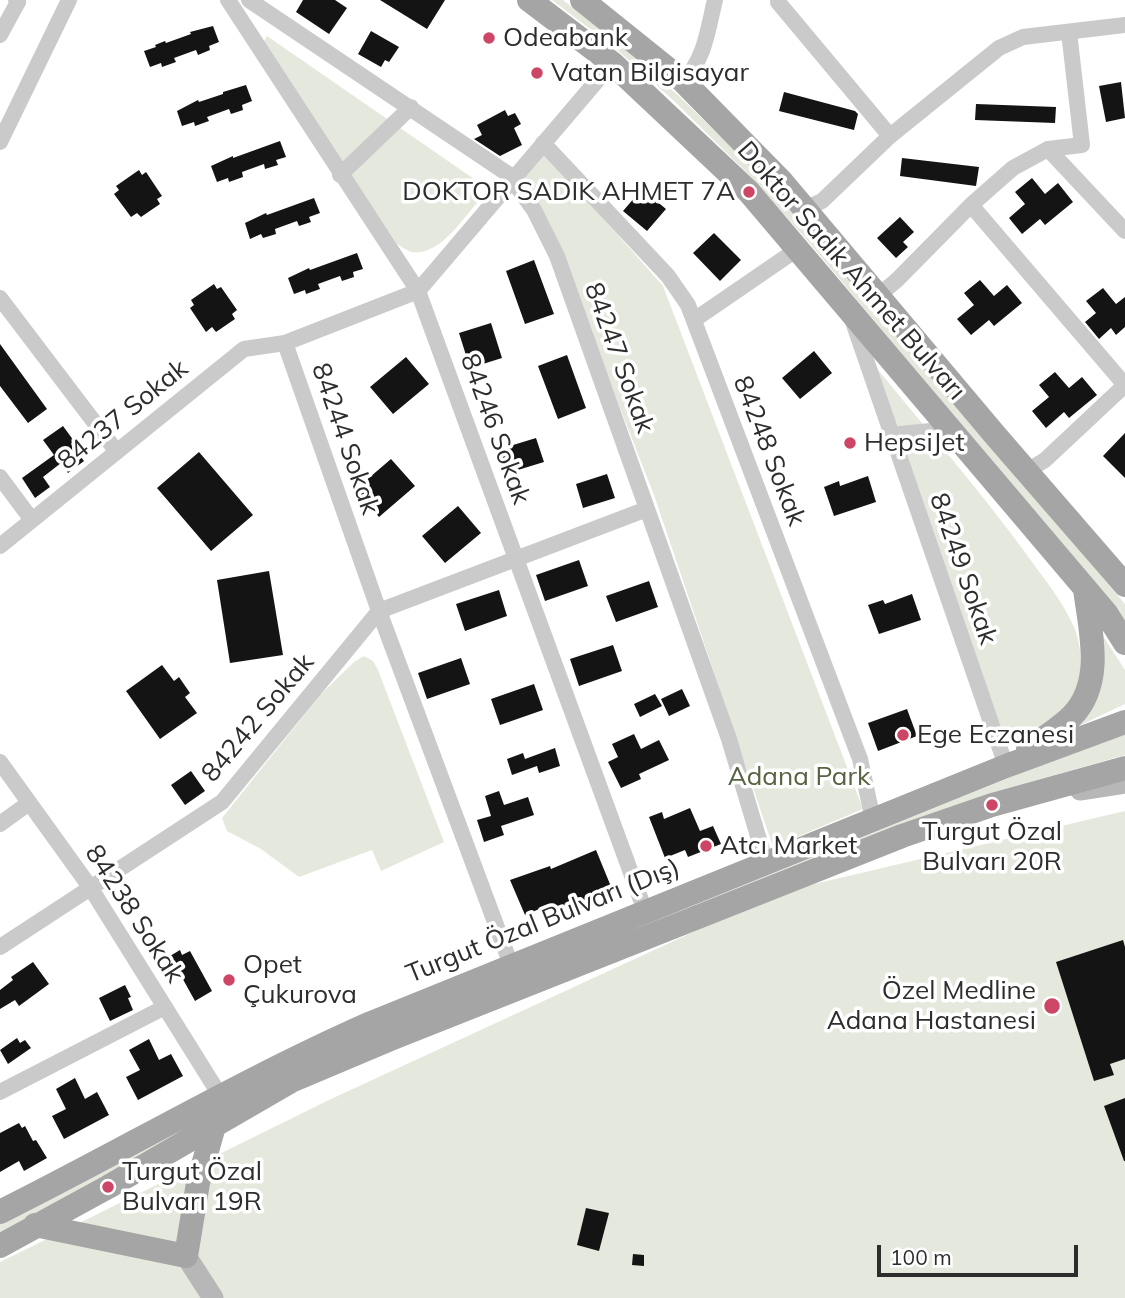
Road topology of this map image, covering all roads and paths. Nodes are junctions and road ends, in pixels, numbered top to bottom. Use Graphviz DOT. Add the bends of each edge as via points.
graph roads {
  1 [pos="16,0"];
  2 [pos="69,0"];
  3 [pos="228,0"];
  4 [pos="249,0"];
  5 [pos="529,0"];
  6 [pos="582,0"];
  7 [pos="715,0"];
  8 [pos="778,2"];
  9 [pos="1125,25"];
  10 [pos="1069,32"];
  11 [pos="0,35"];
  12 [pos="612,63"];
  13 [pos="683,80"];
  14 [pos="411,107"];
  15 [pos="890,136"];
  16 [pos="0,142"];
  17 [pos="543,143"];
  18 [pos="1048,149"];
  19 [pos="340,175"];
  20 [pos="512,182"];
  21 [pos="971,205"];
  22 [pos="805,209"];
  23 [pos="1125,232"];
  24 [pos="799,248"];
  25 [pos="418,291"];
  26 [pos="878,296"];
  27 [pos="0,298"];
  28 [pos="848,307"];
  29 [pos="694,320"];
  30 [pos="285,343"];
  31 [pos="1125,385"];
  32 [pos="951,429"];
  33 [pos="890,435"];
  34 [pos="117,452"];
  35 [pos="1027,471"];
  36 [pos="0,477"];
  37 [pos="647,509"];
  38 [pos="32,520"];
  39 [pos="0,546"];
  40 [pos="517,557"];
  41 [pos="1125,585"];
  42 [pos="1085,589"];
  43 [pos="379,611"];
  44 [pos="1125,643"];
  45 [pos="1125,722"];
  46 [pos="0,762"];
  47 [pos="1006,766"];
  48 [pos="1125,768"];
  49 [pos="1125,783"];
  50 [pos="1064,787"];
  51 [pos="29,803"];
  52 [pos="873,820"];
  53 [pos="0,824"];
  54 [pos="766,863"];
  55 [pos="90,887"];
  56 [pos="645,911"];
  57 [pos="0,947"];
  58 [pos="511,965"];
  59 [pos="165,1007"];
  60 [pos="0,1092"];
  61 [pos="221,1097"];
  62 [pos="214,1126"];
  63 [pos="0,1212"];
  64 [pos="35,1225"];
  65 [pos="0,1246"];
  66 [pos="186,1255"];
  67 [pos="213,1298"];
  1 -- 11 [label="street" via="19,2"];
  2 -- 16 [label="street"];
  3 -- 19 [label="street, 84246 Sokak"];
  4 -- 14 [label="street, 84247 Sokak"];
  5 -- 12 [label="main road, Doktor Sadık Ahmet Bulvarı"];
  6 -- 13 [label="main road, Doktor Sadık Ahmet Bulvarı"];
  7 -- 13 [label="street" via="702,51 694,70"];
  8 -- 15 [label="street"];
  9 -- 10 [label="street"];
  10 -- 15 [label="street" via="1023,37 999,48"];
  10 -- 18 [label="street" via="1082,145"];
  12 -- 17 [label="street, 84244 Sokak"];
  12 -- 24 [label="main road, Doktor Sadık Ahmet Bulvarı" via="749,192"];
  13 -- 22 [label="main road, Doktor Sadık Ahmet Bulvarı"];
  14 -- 19 [label="street"];
  14 -- 20 [label="street, 84247 Sokak" via="508,174"];
  15 -- 22 [label="street" via="822,201"];
  17 -- 20 [label="street, 84244 Sokak"];
  17 -- 29 [label="street, 84248 Sokak" via="668,276"];
  18 -- 21 [label="street" via="1013,167"];
  18 -- 23 [label="street"];
  19 -- 25 [label="street, 84246 Sokak"];
  20 -- 25 [label="street, 84244 Sokak"];
  20 -- 37 [label="street, 84247 Sokak" via="534,211 557,256"];
  21 -- 26 [label="street"];
  21 -- 31 [label="street"];
  22 -- 26 [label="main road, Doktor Sadık Ahmet Bulvarı"];
  24 -- 28 [label="main road, Doktor Sadık Ahmet Bulvarı"];
  24 -- 29 [label="street"];
  25 -- 30 [label="street, 84244 Sokak"];
  25 -- 40 [label="street, 84246 Sokak"];
  26 -- 35 [label="main road, Doktor Sadık Ahmet Bulvarı"];
  27 -- 34 [label="street"];
  28 -- 32 [label="main road, Doktor Sadık Ahmet Bulvarı"];
  28 -- 33 [label="street, 84249 Sokak"];
  29 -- 52 [label="street, 84248 Sokak" via="860,759"];
  30 -- 34 [label="street, 84237 Sokak" via="244,349"];
  30 -- 43 [label="street, 84244 Sokak"];
  31 -- 35 [label="street" via="1045,460"];
  32 -- 33 [label="street"];
  32 -- 42 [label="main road, Doktor Sadık Ahmet Bulvarı"];
  33 -- 47 [label="street, 84249 Sokak"];
  34 -- 38 [label="street, 84237 Sokak"];
  35 -- 41 [label="main road, Doktor Sadık Ahmet Bulvarı"];
  36 -- 38 [label="street"];
  37 -- 40 [label="street"];
  37 -- 54 [label="street, 84247 Sokak" via="729,738"];
  38 -- 39 [label="street, 84237 Sokak"];
  40 -- 43 [label="street"];
  40 -- 56 [label="street, 84246 Sokak"];
  42 -- 44 [label="main road, Doktor Sadık Ahmet Bulvarı"];
  42 -- 47 [label="main road" via="1093,651 1085,696 1072,716"];
  43 -- 55 [label="street, 84242 Sokak" via="222,802"];
  43 -- 58 [label="street, 84244 Sokak"];
  45 -- 47 [label="main road, Turgut Özal Bulvarı (Dış)"];
  46 -- 51 [label="street, 84238 Sokak"];
  47 -- 52 [label="main road, Turgut Özal Bulvarı (Dış)"];
  48 -- 50 [label="main road, Turgut Özal Bulvarı (Dış)"];
  49 -- 50 [label="street" via="1078,790"];
  50 -- 62 [label="main road, Turgut Özal Bulvarı (Dış)" via="992,805 902,836 475,1003 291,1081"];
  51 -- 53 [label="street"];
  51 -- 55 [label="street, 84238 Sokak"];
  52 -- 54 [label="main road, Turgut Özal Bulvarı (Dış)"];
  54 -- 56 [label="main road, Turgut Özal Bulvarı (Dış)"];
  55 -- 57 [label="street, 84242 Sokak"];
  55 -- 59 [label="street, 84238 Sokak"];
  56 -- 58 [label="main road, Turgut Özal Bulvarı (Dış)"];
  58 -- 61 [label="main road, Turgut Özal Bulvarı (Dış)" via="296,1056"];
  59 -- 60 [label="street"];
  59 -- 61 [label="street, 84238 Sokak"];
  61 -- 63 [label="main road, Turgut Özal Bulvarı (Dış)"];
  62 -- 64 [label="main road, Turgut Özal Bulvarı (Dış)"];
  62 -- 66 [label="main road" via="198,1183"];
  64 -- 65 [label="main road, Turgut Özal Bulvarı (Dış)"];
  64 -- 66 [label="main road"];
  66 -- 67 [label="street"];
}
